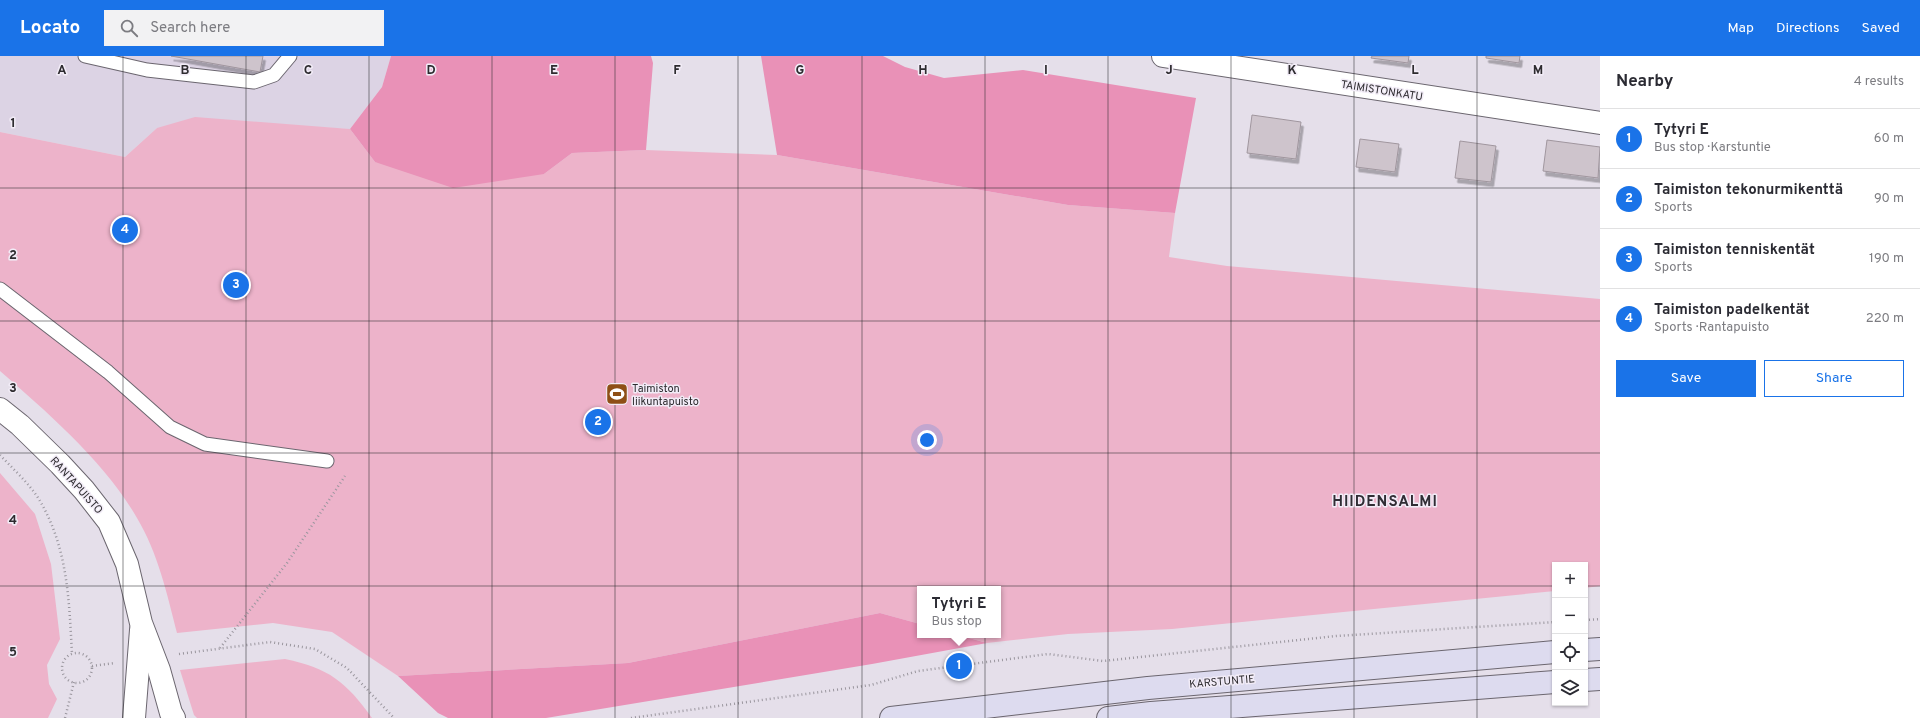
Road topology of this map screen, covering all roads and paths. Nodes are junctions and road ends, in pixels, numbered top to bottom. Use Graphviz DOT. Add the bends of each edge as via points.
graph roads {
  1 [pos="85,56"];
  2 [pos="290,56"];
  3 [pos="1163,56"];
  4 [pos="1600,123"];
  5 [pos="0,289"];
  6 [pos="0,409"];
  7 [pos="0,454"];
  8 [pos="327,461"];
  9 [pos="345,476"];
  10 [pos="1600,619"];
  11 [pos="1588,620"];
  12 [pos="1552,622"];
  13 [pos="141,623"];
  14 [pos="220,648"];
  15 [pos="1600,649"];
  16 [pos="1588,650"];
  17 [pos="1552,652"];
  18 [pos="72,654"];
  19 [pos="178,654"];
  20 [pos="121,662"];
  21 [pos="92,666"];
  22 [pos="1600,679"];
  23 [pos="1588,680"];
  24 [pos="74,682"];
  25 [pos="1552,682"];
  26 [pos="65,718"];
  27 [pos="134,718"];
  28 [pos="174,718"];
  29 [pos="394,718"];
  30 [pos="631,718"];
  31 [pos="891,718"];
  32 [pos="1108,718"];
  1 -- 2 [label="lane" via="147,70 254,82 274,75"];
  3 -- 4 [label="street, TAIMISTONKATU"];
  5 -- 8 [label="lane" via="108,372 170,427 205,444"];
  6 -- 13 [label="street, RANTAPUISTO" via="65,469 109,522 127,564"];
  7 -- 18 [label="path" via="39,500 57,536 68,586"];
  9 -- 14 [label="path" via="287,563"];
  10 -- 11 [label="path"];
  12 -- 30 [label="path" via="1336,636 1103,660 1048,654 918,671 871,686"];
  13 -- 27 [label="street, RANTAPUISTO"];
  13 -- 28 [label="street, RANTAPUISTO"];
  14 -- 19 [label="path"];
  14 -- 29 [label="path" via="270,642 315,649 347,668"];
  15 -- 16 [label="main road"];
  17 -- 31 [label="main road, KARSTUNTIE" via="1148,688"];
  18 -- 21 [label="path" via="83,654"];
  18 -- 24 [label="path" via="65,660 62,670 65,677"];
  20 -- 21 [label="path"];
  21 -- 24 [label="path" via="90,676 86,680"];
  22 -- 23 [label="main road"];
  24 -- 26 [label="path"];
  25 -- 32 [label="main road"];
}
